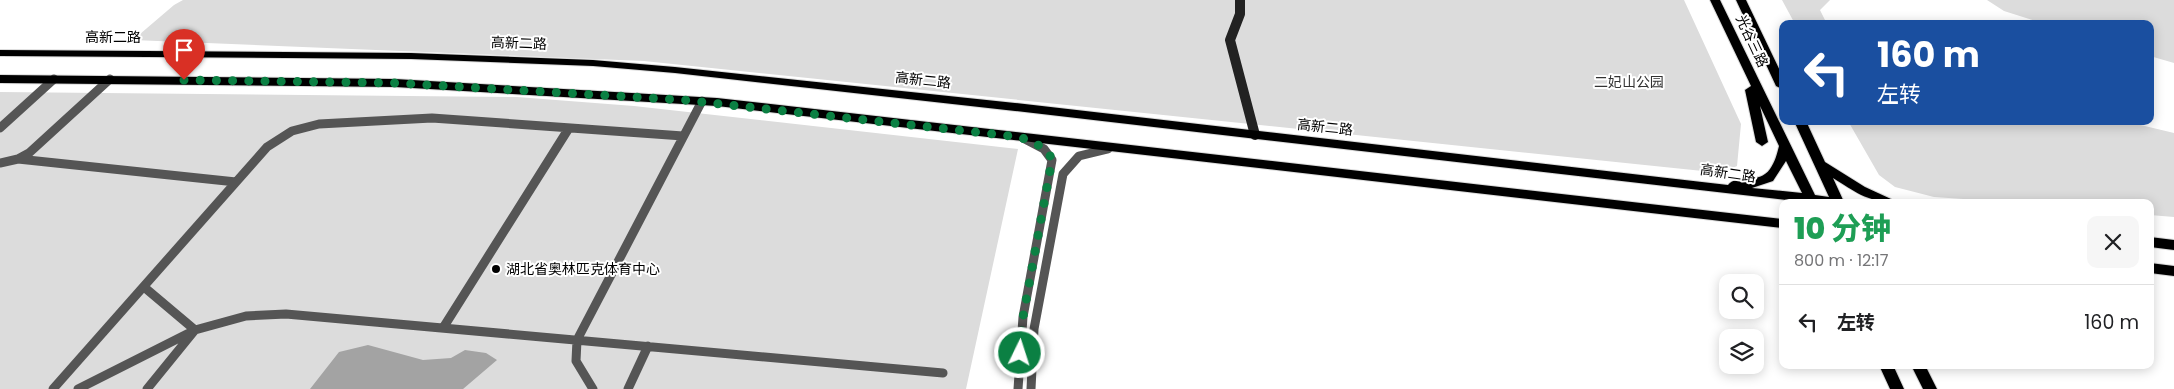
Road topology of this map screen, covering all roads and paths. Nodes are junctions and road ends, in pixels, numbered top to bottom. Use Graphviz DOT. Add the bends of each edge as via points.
graph roads {
  1 [pos="1240,0"];
  2 [pos="1715,0"];
  3 [pos="1741,0"];
  4 [pos="0,53"];
  5 [pos="1747,68"];
  6 [pos="0,79"];
  7 [pos="54,79"];
  8 [pos="110,79"];
  9 [pos="1779,80"];
  10 [pos="702,101"];
  11 [pos="1802,125"];
  12 [pos="0,128"];
  13 [pos="569,128"];
  14 [pos="1255,135"];
  15 [pos="683,136"];
  16 [pos="1020,137"];
  17 [pos="1762,142"];
  18 [pos="1785,147"];
  19 [pos="1108,148"];
  20 [pos="18,159"];
  21 [pos="0,163"];
  22 [pos="1821,164"];
  23 [pos="236,182"];
  24 [pos="1703,186"];
  25 [pos="1797,199"];
  26 [pos="1810,199"];
  27 [pos="1837,199"];
  28 [pos="1880,199"];
  29 [pos="1779,224"];
  30 [pos="2154,242"];
  31 [pos="2174,245"];
  32 [pos="2154,268"];
  33 [pos="2174,271"];
  34 [pos="144,287"];
  35 [pos="443,328"];
  36 [pos="195,330"];
  37 [pos="577,340"];
  38 [pos="648,346"];
  39 [pos="1888,369"];
  40 [pos="1920,369"];
  41 [pos="943,373"];
  42 [pos="54,389"];
  43 [pos="78,389"];
  44 [pos="147,389"];
  45 [pos="592,389"];
  46 [pos="628,389"];
  47 [pos="1018,389"];
  48 [pos="1031,389"];
  49 [pos="1897,389"];
  50 [pos="1930,389"];
  1 -- 14 [label="street" via="1240,14 1230,40"];
  2 -- 5 [label="main road, 光谷三路"];
  3 -- 9 [label="main road, 光谷三路"];
  4 -- 14 [label="main road, 高新二路" via="411,56 593,63"];
  5 -- 17 [label="main road"];
  5 -- 18 [label="main road, 光谷三路"];
  6 -- 7 [label="main road"];
  7 -- 8 [label="main road"];
  7 -- 12 [label="street"];
  8 -- 10 [label="main road" via="395,83"];
  8 -- 20 [label="street"];
  10 -- 15 [label="street"];
  10 -- 16 [label="main road"];
  11 -- 22 [label="main road"];
  13 -- 15 [label="street"];
  13 -- 23 [label="street" via="432,118 319,124 279,138"];
  13 -- 35 [label="street"];
  14 -- 24 [label="main road, 高新二路"];
  15 -- 37 [label="street"];
  16 -- 19 [label="main road"];
  16 -- 47 [label="street" via="1038,144 1049,152 1052,160 1023,317"];
  18 -- 24 [label="main road" via="1776,172 1763,182"];
  18 -- 26 [label="main road, 光谷三路"];
  19 -- 29 [label="main road"];
  19 -- 48 [label="street" via="1079,156 1063,174 1034,328"];
  20 -- 21 [label="street"];
  20 -- 23 [label="street"];
  22 -- 27 [label="main road"];
  22 -- 28 [label="main road"];
  23 -- 34 [label="street"];
  24 -- 25 [label="main road, 高新二路"];
  30 -- 31 [label="main road"];
  32 -- 33 [label="main road"];
  34 -- 36 [label="street"];
  34 -- 42 [label="street"];
  35 -- 36 [label="street" via="286,314 246,316"];
  35 -- 37 [label="street"];
  36 -- 43 [label="street"];
  36 -- 44 [label="street"];
  37 -- 38 [label="street"];
  37 -- 45 [label="street" via="574,360"];
  38 -- 41 [label="street"];
  38 -- 46 [label="street"];
  39 -- 49 [label="main road"];
  40 -- 50 [label="main road"];
}
